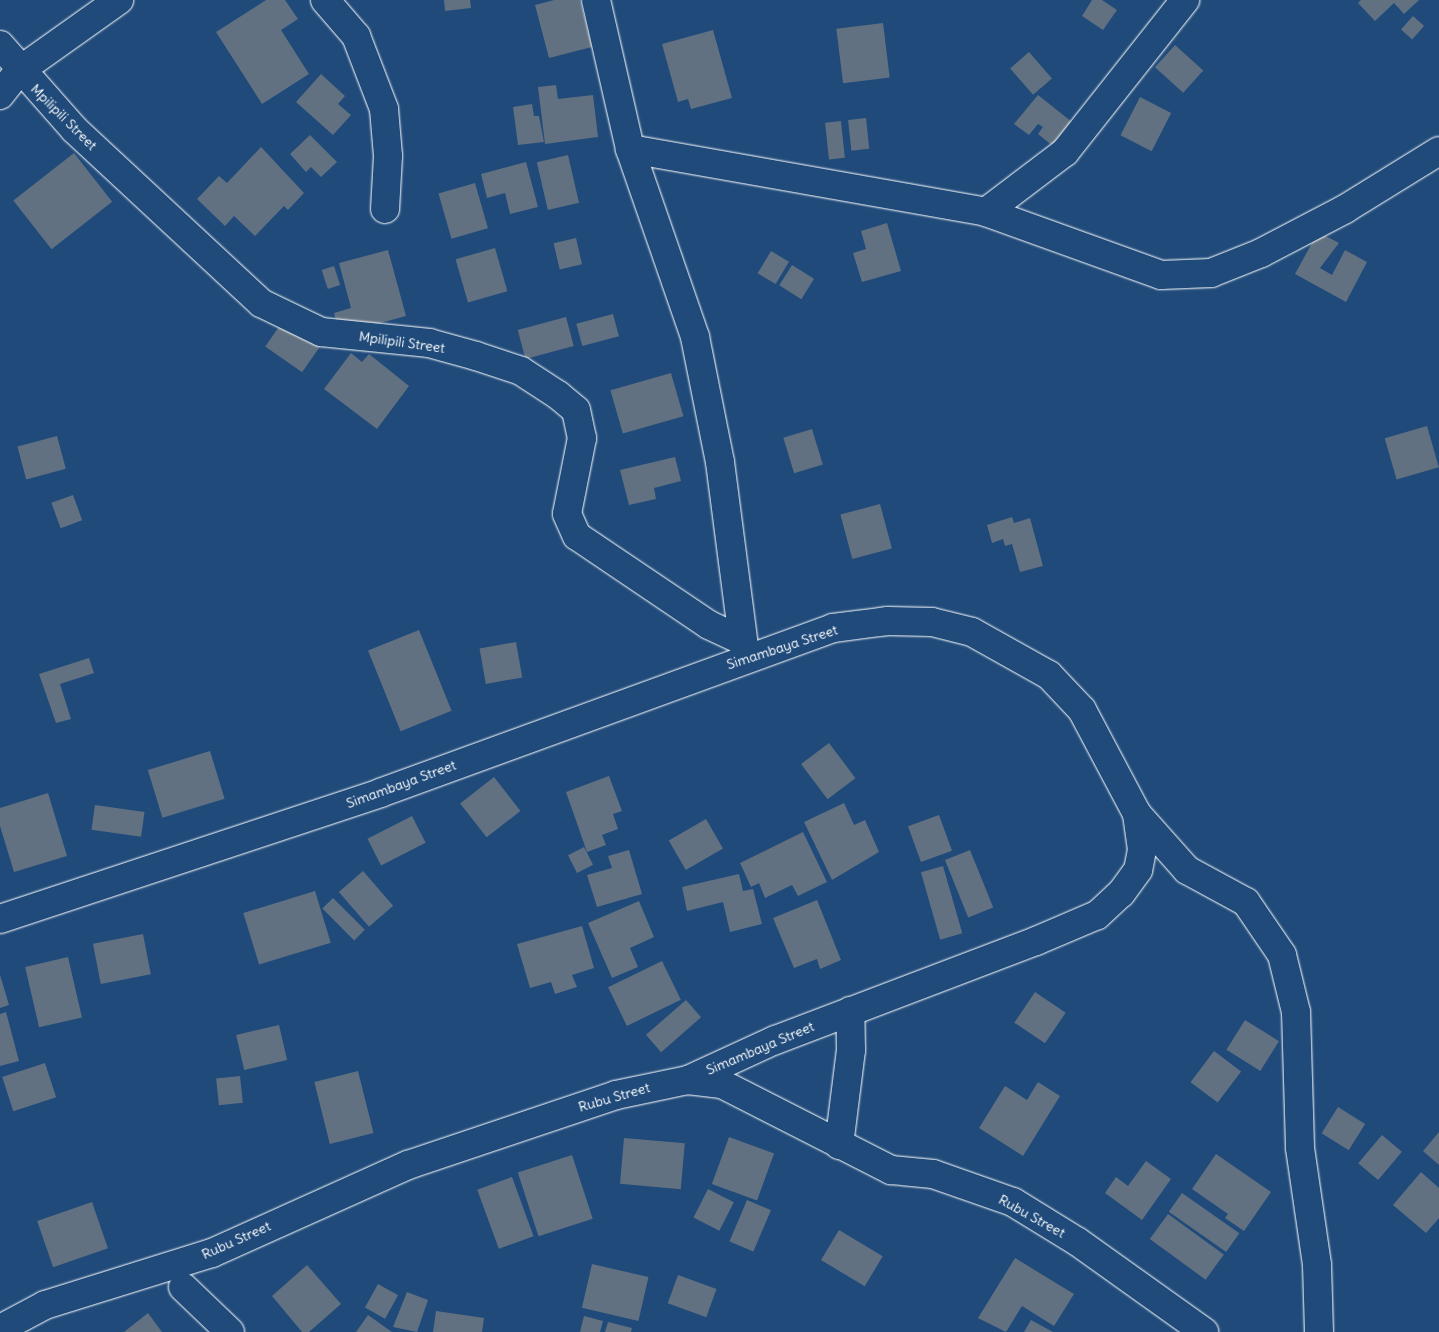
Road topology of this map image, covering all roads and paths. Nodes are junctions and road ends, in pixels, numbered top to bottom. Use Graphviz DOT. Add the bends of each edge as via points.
graph roads {
  1 [pos="119,0"];
  2 [pos="325,0"];
  3 [pos="596,0"];
  4 [pos="1185,0"];
  5 [pos="0,45"];
  6 [pos="19,70"];
  7 [pos="0,95"];
  8 [pos="630,149"];
  9 [pos="1439,151"];
  10 [pos="385,209"];
  11 [pos="986,212"];
  12 [pos="743,648"];
  13 [pos="1137,814"];
  14 [pos="0,919"];
  15 [pos="850,1011"];
  16 [pos="688,1080"];
  17 [pos="839,1144"];
  18 [pos="183,1287"];
  19 [pos="0,1328"];
  20 [pos="230,1332"];
  21 [pos="1204,1332"];
  22 [pos="1319,1332"];
  1 -- 6 [label="street"];
  2 -- 10 [label="street" via="356,36 384,109 388,156"];
  3 -- 8 [label="street"];
  4 -- 11 [label="street" via="1065,152"];
  5 -- 6 [label="street, Mpilipili Street"];
  6 -- 7 [label="street"];
  6 -- 12 [label="street, Mpilipili Street" via="75,130 260,303 321,332 429,343 476,356 521,371 558,395 576,410 582,438 567,514 577,536"];
  8 -- 11 [label="street"];
  8 -- 12 [label="street" via="696,337 720,462"];
  9 -- 11 [label="street" via="1345,209 1262,253 1212,273 1161,275"];
  12 -- 13 [label="street, Simambaya Street" via="833,628 888,621 932,622 972,632 1049,675 1082,710"];
  12 -- 14 [label="street, Simambaya Street" via="380,793"];
  13 -- 15 [label="street, Simambaya Street" via="1142,850 1138,870 1097,915 996,958"];
  13 -- 22 [label="street" via="1186,870 1246,902 1282,955 1296,1012 1300,1148 1317,1265"];
  15 -- 16 [label="street, Simambaya Street"];
  15 -- 17 [label="street" via="851,1050"];
  16 -- 17 [label="street, Rubu Street" via="722,1084 800,1120"];
  16 -- 19 [label="street, Rubu Street" via="616,1095 408,1165 212,1253 45,1305"];
  17 -- 21 [label="street, Rubu Street" via="891,1170 933,1174 1013,1202 1078,1242"];
  18 -- 20 [label="street"];
}
